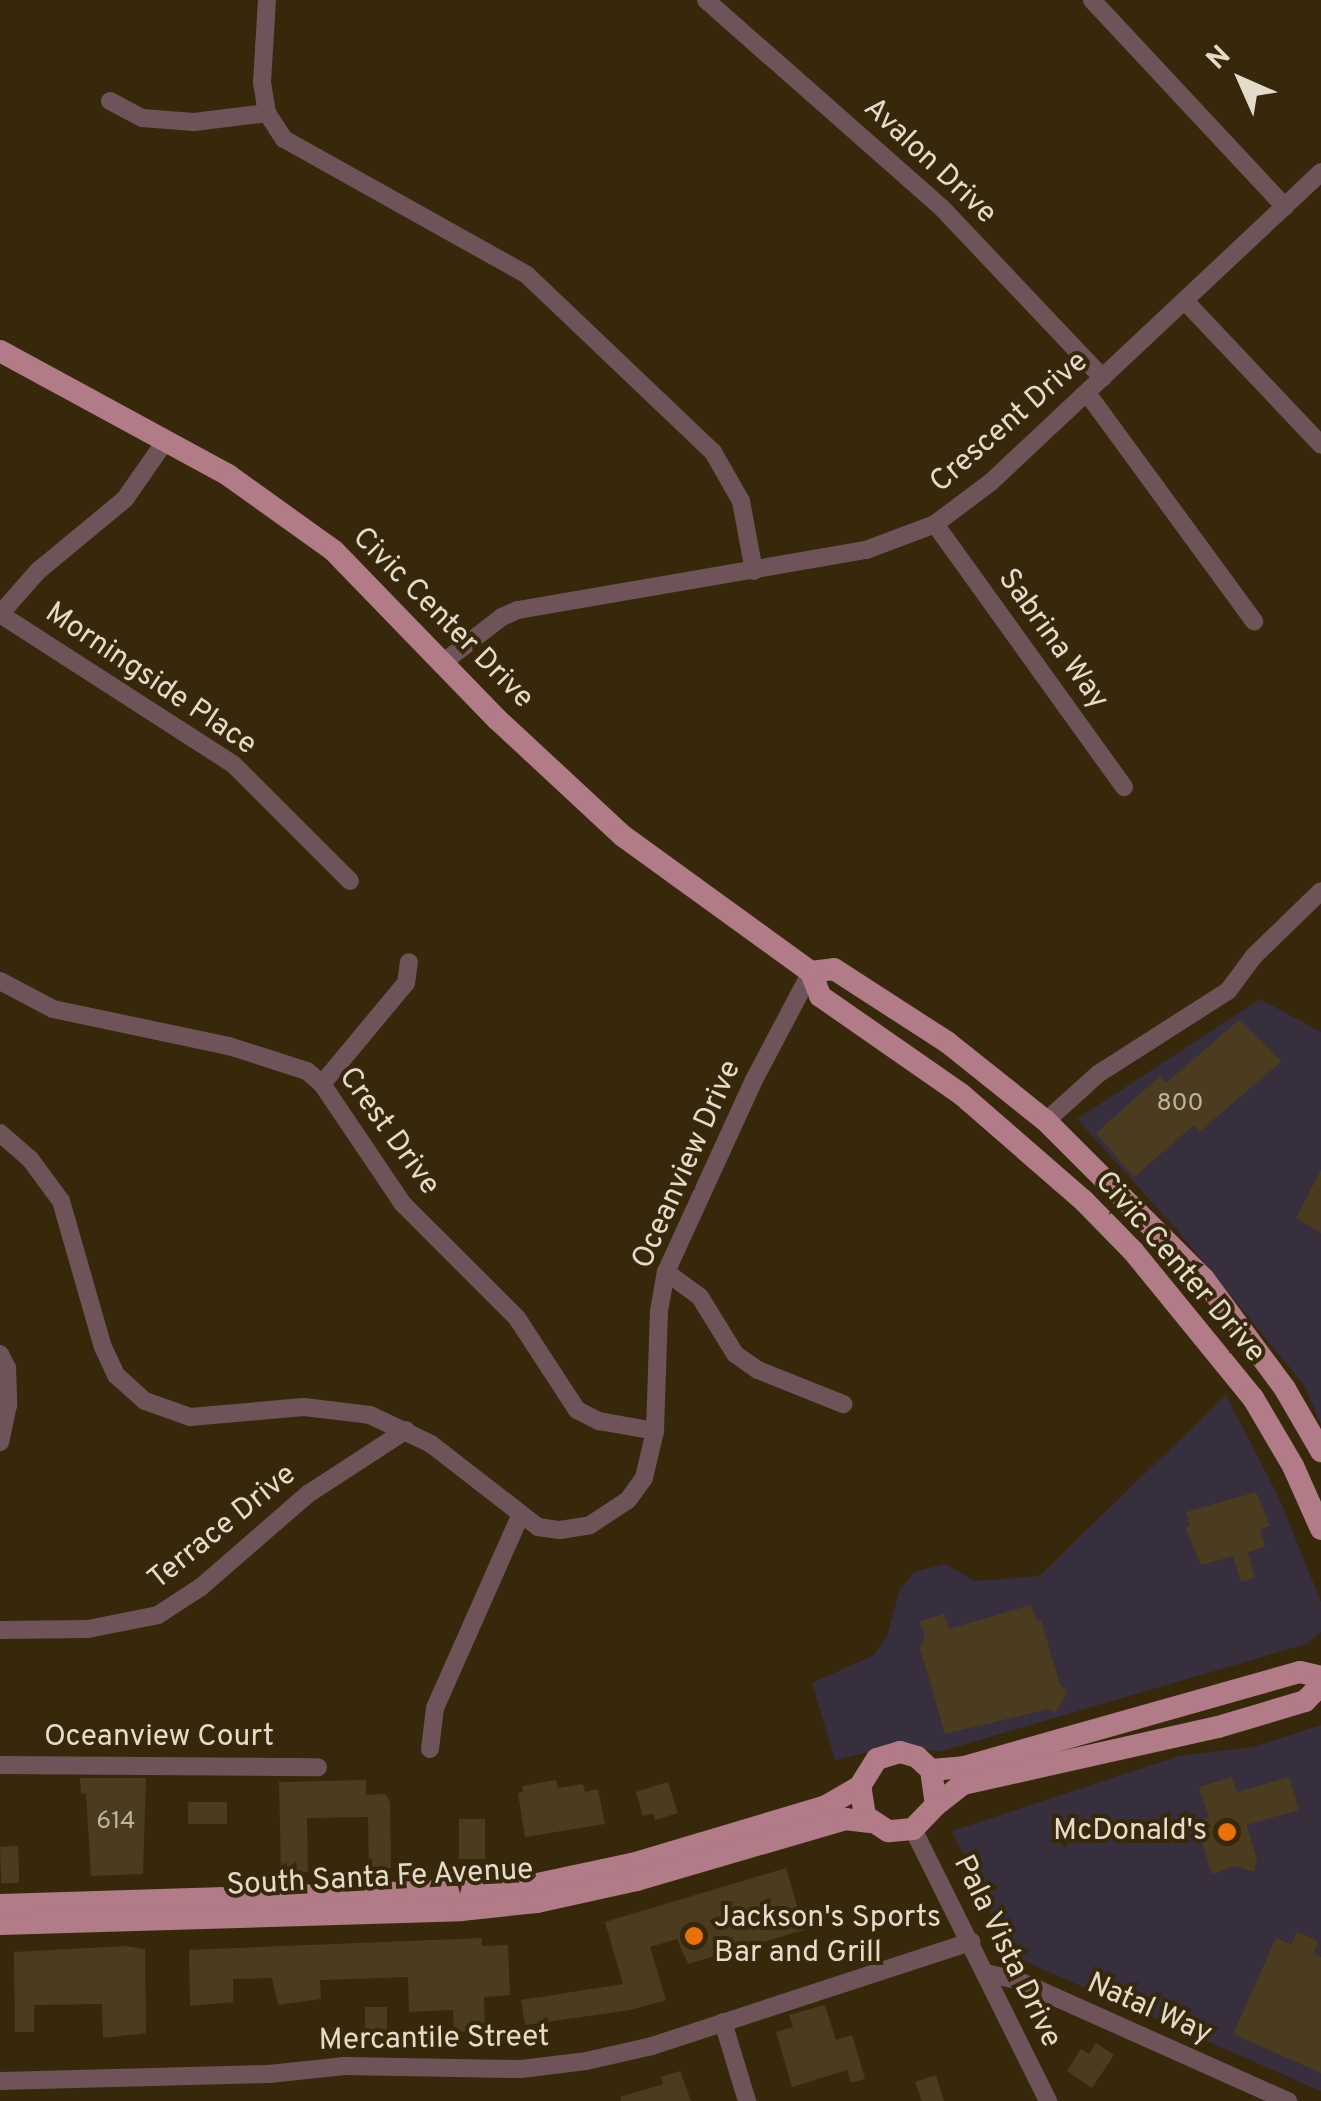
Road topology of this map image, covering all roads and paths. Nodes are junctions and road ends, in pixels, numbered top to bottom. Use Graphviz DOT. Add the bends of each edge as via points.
graph roads {
  1 [pos="267,0"];
  2 [pos="706,0"];
  3 [pos="1092,0"];
  4 [pos="110,101"];
  5 [pos="267,113"];
  6 [pos="1321,172"];
  7 [pos="1284,207"];
  8 [pos="1185,301"];
  9 [pos="0,351"];
  10 [pos="1103,378"];
  11 [pos="1086,393"];
  12 [pos="166,440"];
  13 [pos="1321,445"];
  14 [pos="934,524"];
  15 [pos="754,571"];
  16 [pos="0,614"];
  17 [pos="1254,622"];
  18 [pos="445,661"];
  19 [pos="1124,787"];
  20 [pos="350,882"];
  21 [pos="1321,891"];
  22 [pos="409,962"];
  23 [pos="811,972"];
  24 [pos="0,981"];
  25 [pos="322,1084"];
  26 [pos="962,1094"];
  27 [pos="1046,1121"];
  28 [pos="0,1133"];
  29 [pos="666,1272"];
  30 [pos="0,1354"];
  31 [pos="843,1404"];
  32 [pos="406,1430"];
  33 [pos="655,1431"];
  34 [pos="0,1442"];
  35 [pos="1321,1451"];
  36 [pos="520,1516"];
  37 [pos="1321,1529"];
  38 [pos="0,1630"];
  39 [pos="1321,1677"];
  40 [pos="1321,1685"];
  41 [pos="430,1749"];
  42 [pos="0,1765"];
  43 [pos="318,1766"];
  44 [pos="931,1770"];
  45 [pos="860,1786"];
  46 [pos="936,1805"];
  47 [pos="870,1822"];
  48 [pos="914,1829"];
  49 [pos="0,1905"];
  50 [pos="0,1924"];
  51 [pos="971,1942"];
  52 [pos="986,1973"];
  53 [pos="723,2022"];
  54 [pos="0,2082"];
  55 [pos="746,2101"];
  56 [pos="1048,2101"];
  57 [pos="1288,2101"];
  1 -- 5 [label="street"];
  2 -- 10 [label="street, Avalon Drive" via="942,208"];
  3 -- 7 [label="street"];
  4 -- 5 [label="street" via="142,118 194,122"];
  5 -- 15 [label="street" via="284,139 542,289 713,452 741,501"];
  6 -- 7 [label="street, Crescent Drive"];
  7 -- 8 [label="street, Crescent Drive"];
  8 -- 10 [label="street, Crescent Drive"];
  8 -- 13 [label="street"];
  9 -- 12 [label="main road, Civic Center Drive"];
  10 -- 11 [label="street, Crescent Drive"];
  11 -- 14 [label="street, Crescent Drive" via="991,482"];
  11 -- 17 [label="street"];
  12 -- 16 [label="street" via="125,500 38,571"];
  12 -- 18 [label="main road, Civic Center Drive" via="334,550"];
  14 -- 15 [label="street, Crescent Drive" via="866,550"];
  14 -- 19 [label="street, Sabrina Way"];
  15 -- 18 [label="street, Crescent Drive" via="518,610"];
  16 -- 20 [label="street, Morningside Place" via="234,764"];
  18 -- 23 [label="main road, Civic Center Drive" via="623,836"];
  21 -- 27 [label="street" via="1228,991 1098,1074"];
  22 -- 25 [label="street" via="406,982"];
  23 -- 26 [label="main road, Civic Center Drive" via="820,996"];
  23 -- 27 [label="main road, Civic Center Drive" via="834,969 847,977 947,1042"];
  23 -- 29 [label="street, Oceanview Drive"];
  24 -- 25 [label="street, Crest Drive" via="53,1009 229,1046 306,1071"];
  25 -- 33 [label="street, Crest Drive" via="404,1204 517,1318 577,1410 599,1422"];
  26 -- 27 [label="main road" via="985,1101 1015,1124"];
  26 -- 37 [label="main road, Civic Center Drive" via="1133,1251 1253,1398"];
  27 -- 35 [label="main road, Civic Center Drive" via="1204,1279"];
  28 -- 32 [label="street, Oceanview Drive" via="30,1159 61,1202 103,1347 116,1375 145,1401 190,1416 335,1408"];
  29 -- 31 [label="street" via="700,1298 734,1354"];
  29 -- 33 [label="street, Oceanview Drive"];
  30 -- 34 [label="street" via="8,1405"];
  32 -- 36 [label="street, Oceanview Drive" via="468,1470"];
  32 -- 38 [label="street, Terrace Drive" via="308,1494 201,1587 158,1615 88,1629"];
  33 -- 36 [label="street, Oceanview Drive" via="644,1478 628,1500 590,1525 538,1528"];
  36 -- 41 [label="street" via="435,1708"];
  39 -- 44 [label="main road, South Santa Fe Avenue" via="1300,1672 964,1767"];
  40 -- 46 [label="main road" via="1305,1702 1255,1716 963,1784"];
  42 -- 43 [label="street, Oceanview Court"];
  44 -- 45 [label="main road, South Santa Fe Avenue" via="910,1754 891,1754 870,1766"];
  44 -- 46 [label="main road"];
  45 -- 47 [label="main road"];
  45 -- 49 [label="main road, South Santa Fe Avenue" via="826,1806 678,1851 514,1888"];
  46 -- 48 [label="main road"];
  47 -- 48 [label="main road, South Santa Fe Avenue" via="896,1832"];
  47 -- 50 [label="main road, South Santa Fe Avenue" via="845,1819 537,1902"];
  48 -- 51 [label="street, Pala Vista Drive"];
  51 -- 52 [label="street, Pala Vista Drive"];
  51 -- 53 [label="street, Mercantile Street"];
  52 -- 56 [label="street, Pala Vista Drive"];
  52 -- 57 [label="street, Natal Way" via="1016,1980"];
  53 -- 54 [label="street, Mercantile Street" via="652,2046 522,2069 346,2066"];
  53 -- 55 [label="street"];
}
